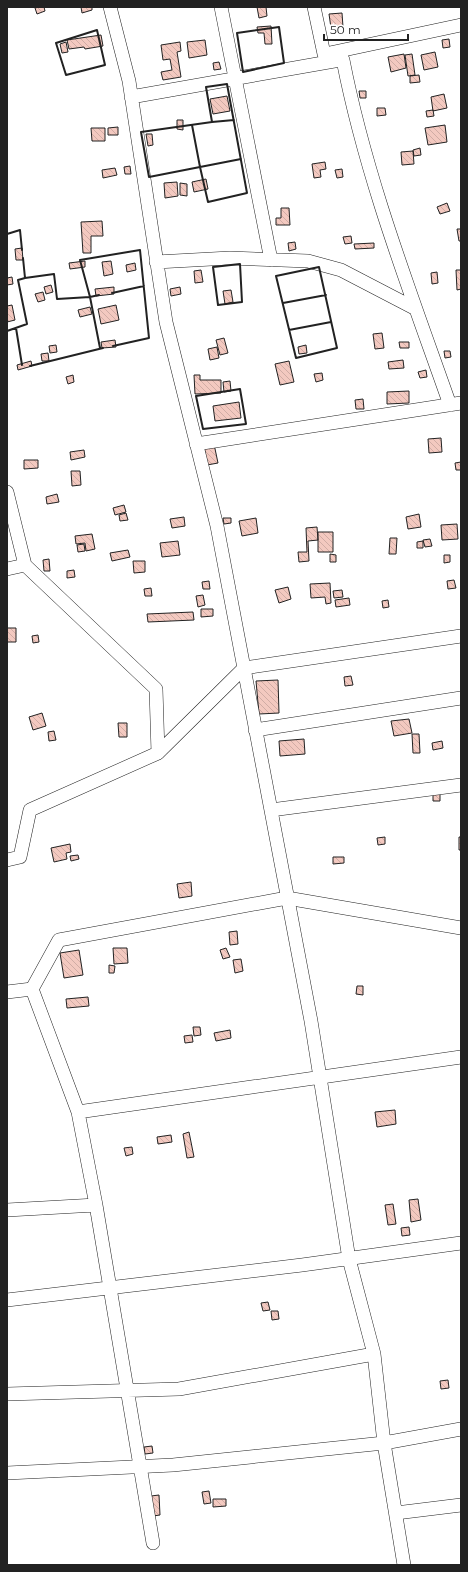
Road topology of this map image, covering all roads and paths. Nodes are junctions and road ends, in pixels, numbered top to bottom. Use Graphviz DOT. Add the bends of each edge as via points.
graph roads {
  1 [pos="110,7"];
  2 [pos="221,7"];
  3 [pos="314,7"];
  4 [pos="461,25"];
  5 [pos="324,54"];
  6 [pos="343,60"];
  7 [pos="236,78"];
  8 [pos="131,97"];
  9 [pos="271,260"];
  10 [pos="156,262"];
  11 [pos="416,309"];
  12 [pos="456,404"];
  13 [pos="196,444"];
  14 [pos="7,492"];
  15 [pos="25,565"];
  16 [pos="7,569"];
  17 [pos="461,636"];
  18 [pos="244,668"];
  19 [pos="461,698"];
  20 [pos="256,730"];
  21 [pos="158,753"];
  22 [pos="461,785"];
  23 [pos="271,810"];
  24 [pos="7,860"];
  25 [pos="287,898"];
  26 [pos="461,928"];
  27 [pos="32,989"];
  28 [pos="7,992"];
  29 [pos="461,1057"];
  30 [pos="320,1077"];
  31 [pos="78,1112"];
  32 [pos="96,1205"];
  33 [pos="7,1210"];
  34 [pos="461,1243"];
  35 [pos="349,1259"];
  36 [pos="110,1288"];
  37 [pos="7,1300"];
  38 [pos="374,1354"];
  39 [pos="127,1390"];
  40 [pos="7,1394"];
  41 [pos="461,1429"];
  42 [pos="384,1443"];
  43 [pos="140,1466"];
  44 [pos="7,1473"];
  45 [pos="461,1505"];
  46 [pos="396,1513"];
  47 [pos="153,1543"];
  48 [pos="404,1565"];
  1 -- 8 [label="street"];
  2 -- 7 [label="street"];
  3 -- 5 [label="street"];
  4 -- 5 [label="street"];
  5 -- 6 [label="street"];
  6 -- 7 [label="street"];
  6 -- 11 [label="street" via="352,109"];
  7 -- 8 [label="street"];
  7 -- 9 [label="street"];
  8 -- 10 [label="street"];
  9 -- 10 [label="street" via="230,258"];
  9 -- 11 [label="street" via="308,261 341,270"];
  10 -- 13 [label="street" via="166,322"];
  11 -- 12 [label="street"];
  12 -- 13 [label="street"];
  13 -- 18 [label="street" via="217,526"];
  14 -- 15 [label="street"];
  15 -- 16 [label="street"];
  15 -- 21 [label="street" via="156,689"];
  17 -- 18 [label="street"];
  18 -- 20 [label="street"];
  18 -- 21 [label="street"];
  19 -- 20 [label="street"];
  20 -- 23 [label="street"];
  21 -- 24 [label="street" via="30,810 20,857"];
  22 -- 23 [label="street"];
  23 -- 25 [label="street"];
  25 -- 26 [label="street"];
  25 -- 27 [label="street" via="59,940"];
  25 -- 30 [label="street"];
  27 -- 28 [label="street"];
  27 -- 31 [label="street"];
  29 -- 30 [label="street"];
  30 -- 31 [label="street"];
  30 -- 35 [label="street"];
  31 -- 32 [label="street"];
  32 -- 33 [label="street"];
  32 -- 36 [label="street"];
  34 -- 35 [label="street"];
  35 -- 36 [label="street"];
  35 -- 38 [label="street"];
  36 -- 37 [label="street"];
  36 -- 39 [label="street"];
  38 -- 39 [label="street" via="179,1389"];
  38 -- 42 [label="street"];
  39 -- 40 [label="street"];
  39 -- 43 [label="street"];
  41 -- 42 [label="street"];
  42 -- 43 [label="street" via="173,1465"];
  42 -- 46 [label="street"];
  43 -- 44 [label="street"];
  43 -- 47 [label="street"];
  45 -- 46 [label="street"];
  46 -- 48 [label="street"];
}
